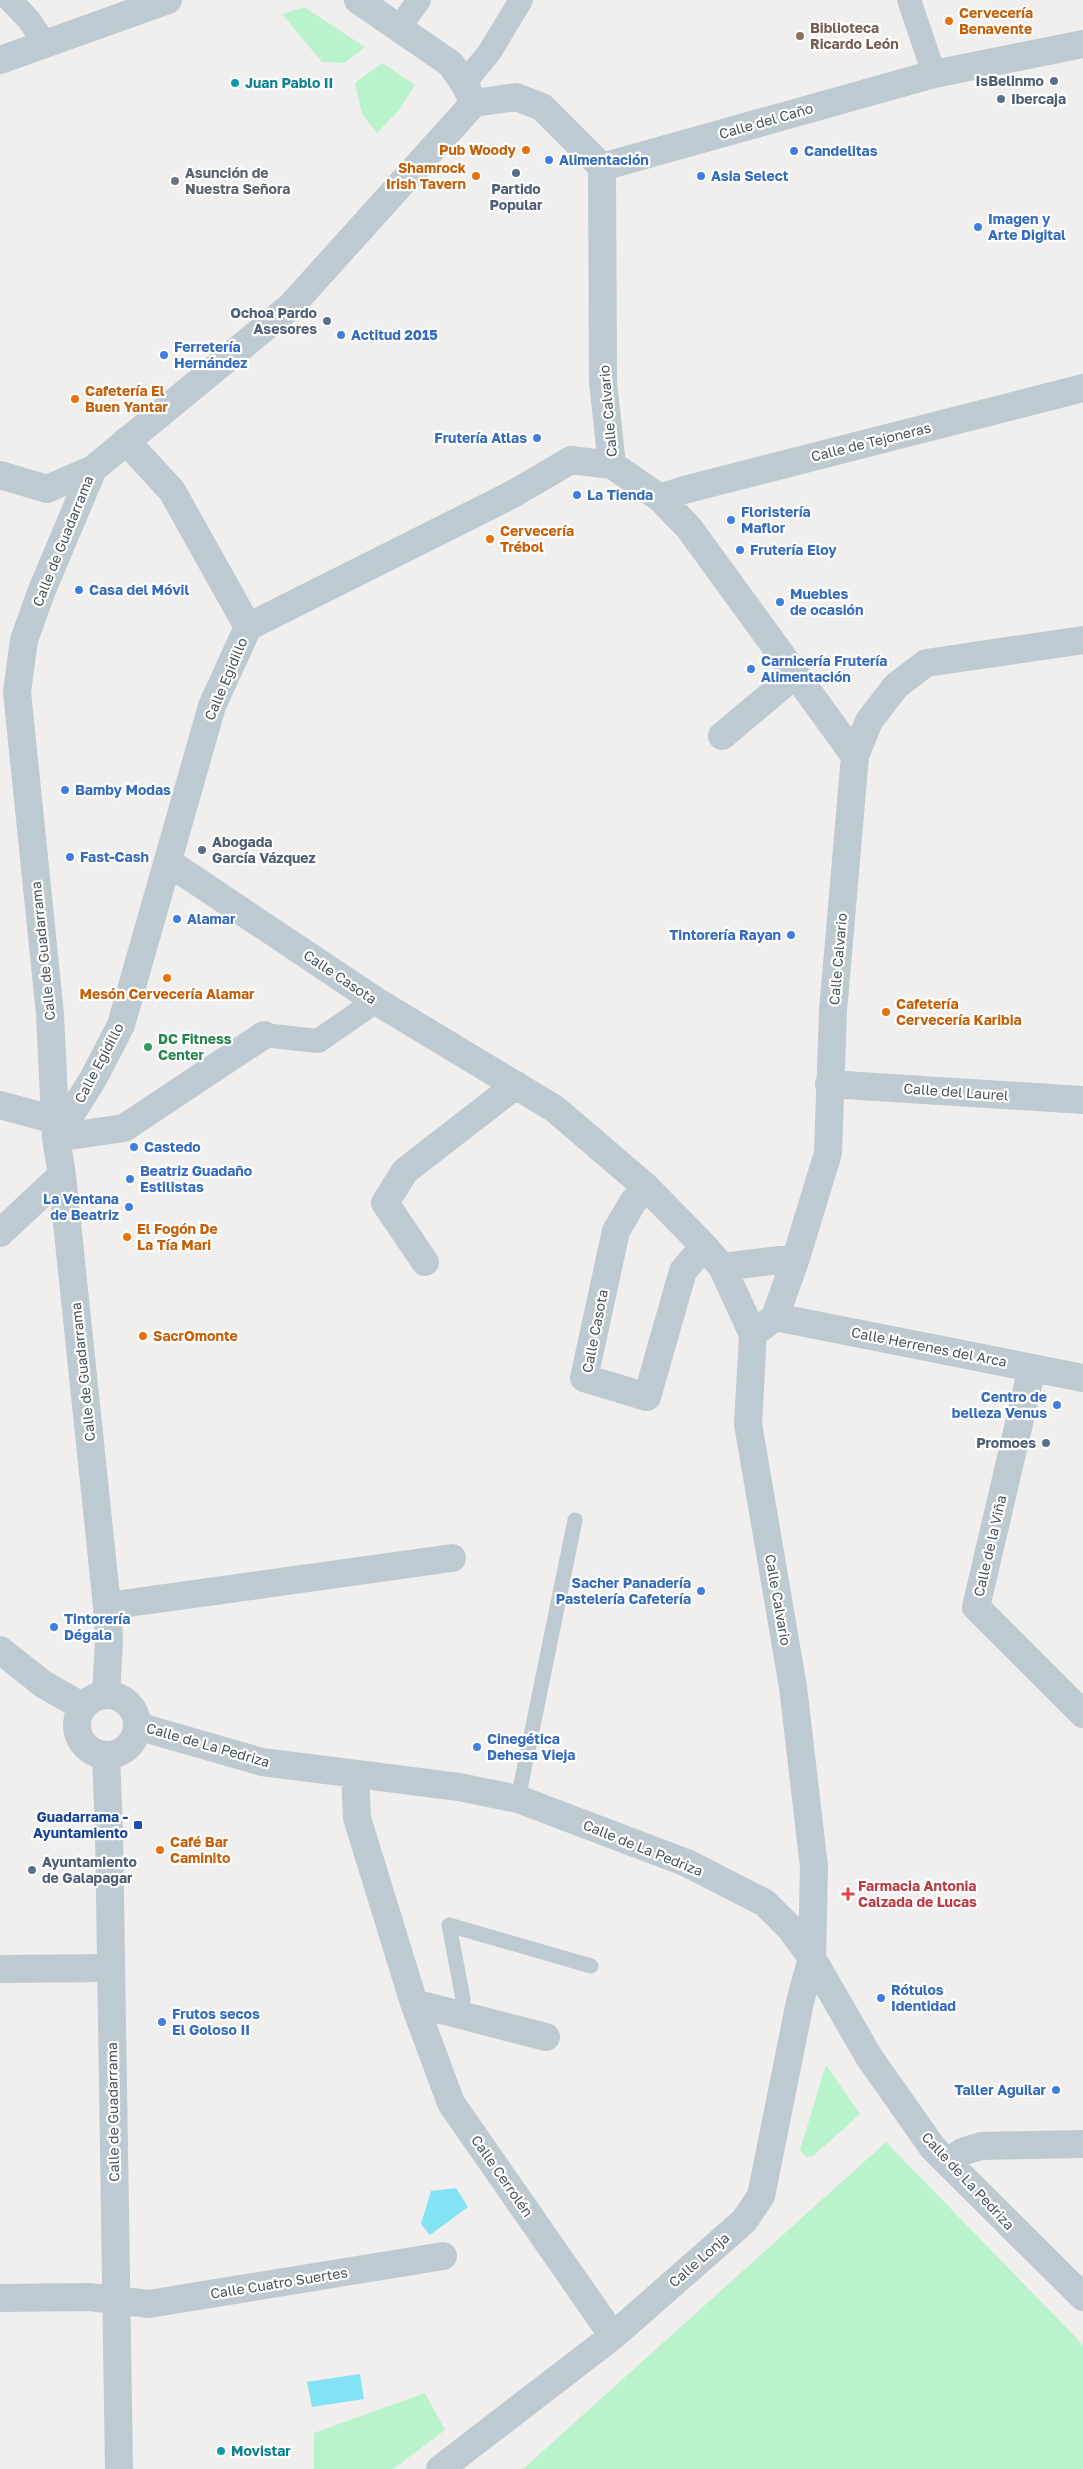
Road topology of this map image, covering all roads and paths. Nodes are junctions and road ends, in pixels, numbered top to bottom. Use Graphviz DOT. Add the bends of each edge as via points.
graph roads {
  1 [pos="10,0"];
  2 [pos="168,0"];
  3 [pos="358,0"];
  4 [pos="419,0"];
  5 [pos="521,0"];
  6 [pos="909,0"];
  7 [pos="399,28"];
  8 [pos="1083,44"];
  9 [pos="46,45"];
  10 [pos="0,60"];
  11 [pos="934,74"];
  12 [pos="469,93"];
  13 [pos="602,167"];
  14 [pos="1083,388"];
  15 [pos="126,441"];
  16 [pos="612,465"];
  17 [pos="93,470"];
  18 [pos="0,475"];
  19 [pos="660,498"];
  20 [pos="248,627"];
  21 [pos="1083,640"];
  22 [pos="796,674"];
  23 [pos="722,736"];
  24 [pos="855,756"];
  25 [pos="168,862"];
  26 [pos="376,1001"];
  27 [pos="264,1035"];
  28 [pos="516,1084"];
  29 [pos="829,1084"];
  30 [pos="1083,1100"];
  31 [pos="0,1105"];
  32 [pos="55,1129"];
  33 [pos="62,1175"];
  34 [pos="646,1187"];
  35 [pos="0,1233"];
  36 [pos="704,1246"];
  37 [pos="796,1258"];
  38 [pos="426,1262"];
  39 [pos="722,1267"];
  40 [pos="775,1317"];
  41 [pos="753,1334"];
  42 [pos="1032,1368"];
  43 [pos="1083,1378"];
  44 [pos="575,1520"];
  45 [pos="452,1558"];
  46 [pos="106,1606"];
  47 [pos="0,1650"];
  48 [pos="94,1701"];
  49 [pos="1083,1714"];
  50 [pos="138,1726"];
  51 [pos="106,1755"];
  52 [pos="355,1776"];
  53 [pos="518,1799"];
  54 [pos="812,1958"];
  55 [pos="591,1966"];
  56 [pos="111,1968"];
  57 [pos="0,1969"];
  58 [pos="414,2003"];
  59 [pos="459,2015"];
  60 [pos="546,2037"];
  61 [pos="1083,2144"];
  62 [pos="948,2163"];
  63 [pos="443,2256"];
  64 [pos="1083,2297"];
  65 [pos="0,2298"];
  66 [pos="116,2300"];
  67 [pos="613,2336"];
  68 [pos="119,2469"];
  69 [pos="440,2469"];
  1 -- 9 [label="street"];
  2 -- 9 [label="street"];
  3 -- 7 [label="street"];
  4 -- 7 [label="street"];
  5 -- 12 [label="street"];
  6 -- 11 [label="street"];
  7 -- 12 [label="street" via="451,64"];
  8 -- 11 [label="street, Calle del Caño"];
  9 -- 10 [label="street"];
  11 -- 13 [label="street, Calle del Caño"];
  12 -- 13 [label="street" via="516,97 542,107"];
  12 -- 15 [label="street, Calle de Guadarrama" via="291,306"];
  13 -- 16 [label="street, Calle Calvario" via="603,382"];
  14 -- 19 [label="street, Calle de Tejoneras"];
  15 -- 17 [label="street, Calle de Guadarrama"];
  15 -- 20 [label="street" via="172,491"];
  16 -- 19 [label="street, Calle Calvario"];
  16 -- 20 [label="street, Calle Egidillo" via="571,460 513,494"];
  17 -- 18 [label="street" via="46,489"];
  17 -- 32 [label="street, Calle de Guadarrama" via="24,640 16,692 50,1014"];
  19 -- 22 [label="street, Calle Calvario" via="689,528"];
  20 -- 25 [label="street, Calle Egidillo" via="212,706"];
  21 -- 24 [label="street" via="926,663 896,686 868,721"];
  22 -- 23 [label="street"];
  22 -- 24 [label="street, Calle Calvario"];
  24 -- 29 [label="street, Calle Calvario"];
  25 -- 26 [label="street, Calle Casota"];
  25 -- 32 [label="street, Calle Egidillo" via="121,1026 93,1079"];
  26 -- 27 [label="street" via="318,1041"];
  26 -- 28 [label="street, Calle Casota"];
  27 -- 32 [label="street" via="124,1128"];
  28 -- 34 [label="street, Calle Casota" via="555,1109"];
  28 -- 38 [label="street" via="405,1171 385,1203"];
  29 -- 30 [label="street, Calle del Laurel"];
  29 -- 37 [label="street, Calle Calvario" via="828,1153"];
  31 -- 32 [label="street"];
  32 -- 33 [label="street, Calle de Guadarrama"];
  33 -- 35 [label="street"];
  33 -- 46 [label="street, Calle de Guadarrama"];
  34 -- 36 [label="street, Calle Casota"];
  34 -- 36 [label="street, Calle Casota" via="616,1231 584,1378 646,1397 683,1271"];
  36 -- 39 [label="street, Calle Casota"];
  37 -- 39 [label="street"];
  37 -- 40 [label="street, Calle Calvario"];
  39 -- 41 [label="street, Calle Casota"];
  40 -- 41 [label="street"];
  40 -- 42 [label="street, Calle Herrenes del Arca"];
  41 -- 54 [label="street, Calle Calvario" via="748,1424 799,1733 814,1867"];
  42 -- 43 [label="street, Calle Herrenes del Arca"];
  42 -- 49 [label="street, Calle de la Viña" via="976,1607"];
  44 -- 53 [label="lane"];
  45 -- 46 [label="street"];
  46 -- 48 [label="street, Calle de Guadarrama" via="109,1640"];
  47 -- 48 [label="street" via="43,1684"];
  48 -- 50 [label="street" via="118,1697 135,1713"];
  48 -- 51 [label="street" via="78,1718 77,1731 82,1742 97,1754"];
  50 -- 51 [label="street" via="128,1747 118,1754"];
  50 -- 52 [label="street, Calle de La Pedriza" via="262,1762"];
  51 -- 56 [label="street, Calle de Guadarrama"];
  52 -- 53 [label="street, Calle de La Pedriza" via="460,1787"];
  52 -- 58 [label="street, Calle Cerrolén" via="357,1818"];
  53 -- 54 [label="street, Calle de La Pedriza" via="681,1860 764,1903 791,1929"];
  54 -- 62 [label="street, Calle de La Pedriza" via="869,2057 917,2126"];
  54 -- 67 [label="street, Calle Lonja" via="800,2002 761,2196 744,2221"];
  55 -- 59 [label="lane" via="449,1925 463,1999"];
  56 -- 57 [label="street"];
  56 -- 66 [label="street, Calle de Guadarrama"];
  58 -- 59 [label="street"];
  58 -- 67 [label="street, Calle Cerrolén" via="451,2103"];
  59 -- 60 [label="street"];
  61 -- 62 [label="street" via="981,2146 962,2152"];
  62 -- 64 [label="street, Calle de La Pedriza"];
  63 -- 66 [label="street, Calle Cuatro Suertes" via="148,2304"];
  65 -- 66 [label="street, Calle Cuatro Suertes" via="90,2297"];
  66 -- 68 [label="street, Calle de Guadarrama"];
  67 -- 69 [label="street, Calle Lonja"];
}
